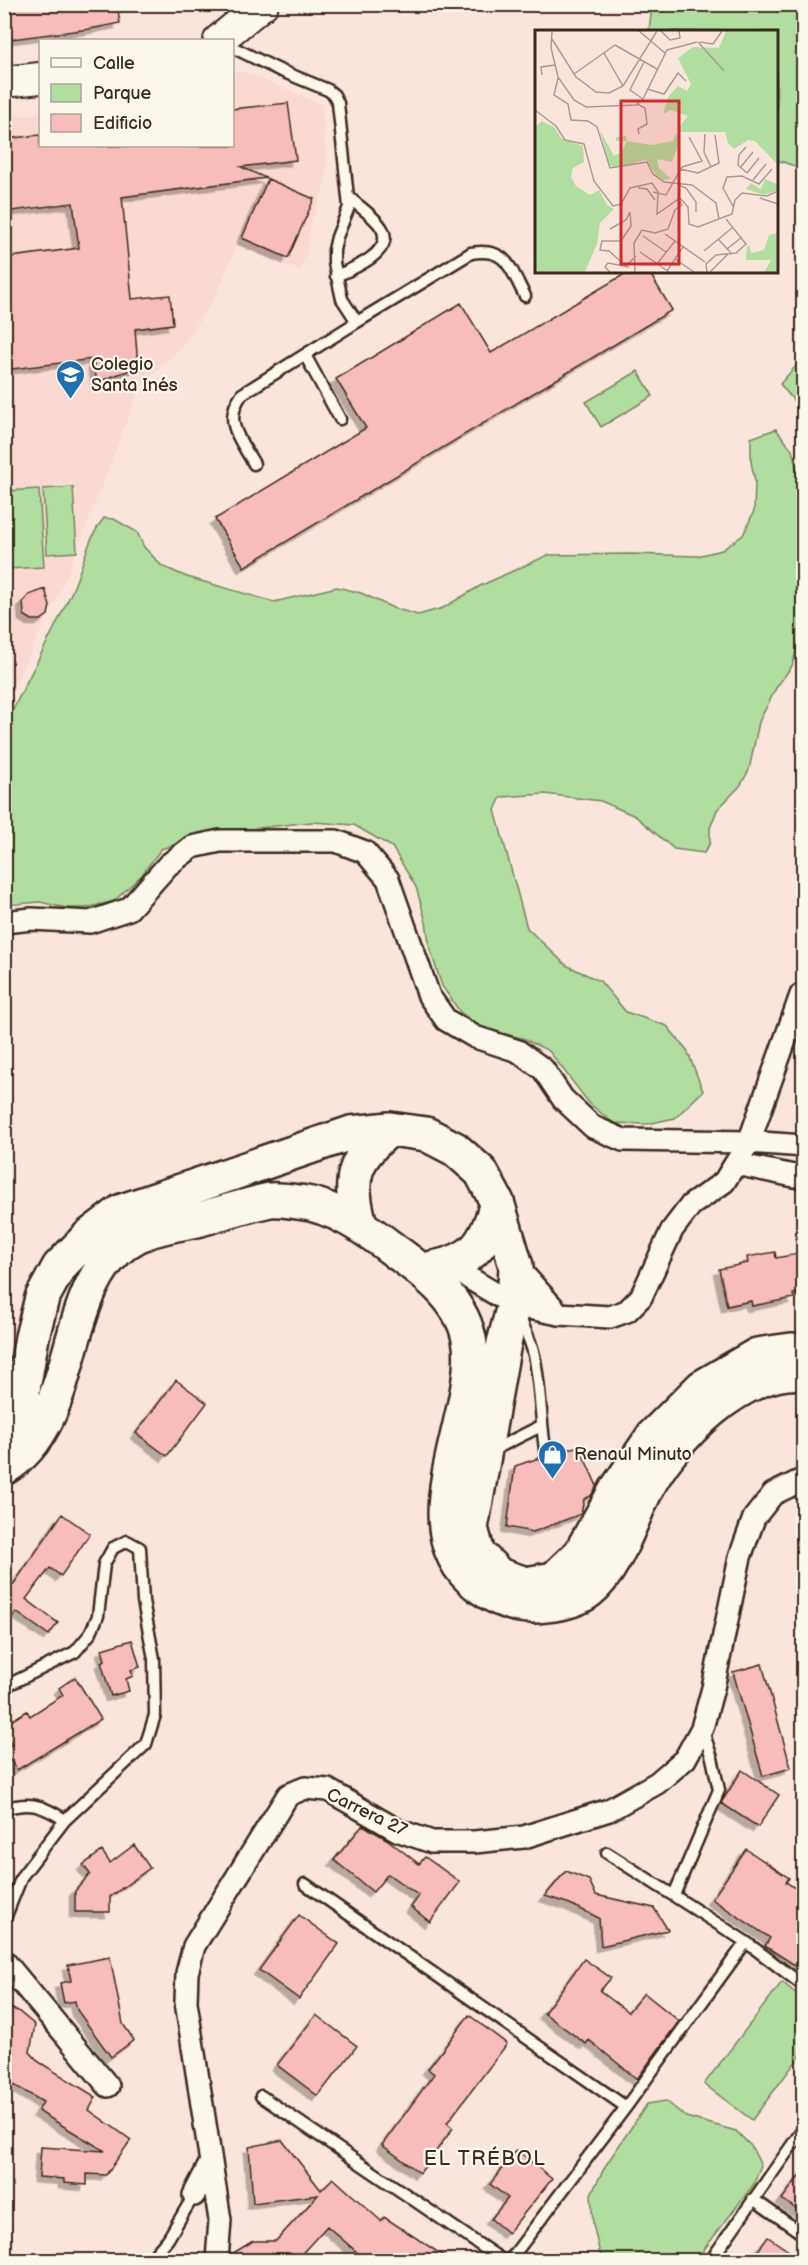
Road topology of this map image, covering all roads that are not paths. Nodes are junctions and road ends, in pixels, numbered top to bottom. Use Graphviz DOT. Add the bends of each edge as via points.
graph roads {
  1 [pos="263,4"];
  2 [pos="221,39"];
  3 [pos="234,48"];
  4 [pos="39,78"];
  5 [pos="4,82"];
  6 [pos="349,197"];
  7 [pos="336,276"];
  8 [pos="525,296"];
  9 [pos="357,322"];
  10 [pos="305,355"];
  11 [pos="340,419"];
  12 [pos="254,464"];
  13 [pos="4,922"];
  14 [pos="802,991"];
  15 [pos="390,1128"];
  16 [pos="749,1142"];
  17 [pos="804,1146"];
  18 [pos="736,1164"];
  19 [pos="804,1178"];
  20 [pos="497,1202"];
  21 [pos="360,1224"];
  22 [pos="516,1266"];
  23 [pos="435,1268"];
  24 [pos="514,1305"];
  25 [pos="559,1314"];
  26 [pos="804,1351"];
  27 [pos="804,1373"];
  28 [pos="541,1426"];
  29 [pos="4,1430"];
  30 [pos="486,1453"];
  31 [pos="546,1456"];
  32 [pos="4,1468"];
  33 [pos="801,1481"];
  34 [pos="4,1687"];
  35 [pos="702,1728"];
  36 [pos="4,1809"];
  37 [pos="64,1820"];
  38 [pos="607,1853"];
  39 [pos="305,1884"];
  40 [pos="674,1895"];
  41 [pos="4,1921"];
  42 [pos="746,1942"];
  43 [pos="4,1961"];
  44 [pos="804,1986"];
  45 [pos="108,2086"];
  46 [pos="261,2096"];
  47 [pos="626,2107"];
  48 [pos="804,2128"];
  49 [pos="211,2162"];
  50 [pos="194,2195"];
  51 [pos="753,2199"];
  52 [pos="804,2235"];
  53 [pos="4,2253"];
  54 [pos="12,2260"];
  55 [pos="150,2260"];
  56 [pos="217,2260"];
  57 [pos="502,2260"];
  58 [pos="510,2260"];
  59 [pos="711,2260"];
  1 -- 2 [label="main road"];
  3 -- 6 [label="lane" via="334,94 342,122"];
  4 -- 5 [label="main road"];
  6 -- 7 [label="lane" via="334,250"];
  6 -- 7 [label="lane" via="379,224 384,233 383,243 374,256"];
  7 -- 9 [label="lane" via="342,299"];
  8 -- 9 [label="lane" via="504,258 481,251 471,253"];
  9 -- 10 [label="lane"];
  10 -- 11 [label="lane"];
  10 -- 12 [label="lane" via="242,394 235,403 233,427"];
  13 -- 16 [label="street" via="90,922 129,909 168,865 192,847 220,841 336,841 365,852 388,879 429,996 446,1020 475,1037 518,1051 543,1069 563,1099 592,1127 623,1140"];
  14 -- 16 [label="street"];
  15 -- 20 [label="main road" via="426,1134 455,1149 482,1172"];
  15 -- 21 [label="main road" via="369,1146 355,1170 352,1198"];
  15 -- 29 [label="main road" via="351,1133 122,1211 89,1236 59,1267 42,1298 20,1407"];
  16 -- 17 [label="street"];
  16 -- 18 [label="street"];
  18 -- 19 [label="street"];
  18 -- 25 [label="street" via="724,1182 691,1205 672,1230 641,1297 627,1311 610,1317"];
  20 -- 22 [label="main road"];
  20 -- 23 [label="main road" via="490,1229 473,1252"];
  21 -- 23 [label="main road"];
  21 -- 32 [label="main road" via="309,1203 274,1200 139,1235 114,1252 92,1283 50,1412 35,1442"];
  22 -- 24 [label="main road"];
  22 -- 25 [label="street"];
  23 -- 24 [label="street"];
  23 -- 27 [label="main road" via="447,1296 462,1316 470,1342 470,1372 446,1490 446,1526 453,1554 470,1579 498,1600 534,1606 567,1601 587,1593 607,1572 648,1486 675,1446 713,1407 772,1374"];
  24 -- 25 [label="street"];
  24 -- 28 [label="lane" via="536,1364"];
  24 -- 30 [label="main road"];
  26 -- 30 [label="main road" via="757,1355 702,1388 653,1436 616,1490 580,1554 554,1579 526,1584 499,1575 478,1554 471,1528"];
  28 -- 30 [label="lane"];
  28 -- 31 [label="lane"];
  33 -- 35 [label="street, Carrera 27" via="773,1494 754,1518 740,1557"];
  34 -- 37 [label="lane" via="75,1652 98,1616 104,1564 113,1548 127,1541 140,1548 143,1601 154,1659 155,1714 146,1744"];
  35 -- 40 [label="lane" via="719,1790"];
  35 -- 49 [label="street, Carrera 27" via="685,1759 657,1783 609,1810 524,1837 432,1842 397,1830 328,1790 305,1788 288,1795 194,1946 186,1973 186,2002"];
  36 -- 37 [label="lane" via="20,1804 44,1807"];
  37 -- 41 [label="lane" via="22,1876"];
  38 -- 40 [label="lane"];
  39 -- 47 [label="lane"];
  40 -- 42 [label="lane"];
  42 -- 44 [label="lane"];
  42 -- 47 [label="lane"];
  43 -- 45 [label="street"];
  46 -- 57 [label="lane"];
  47 -- 58 [label="lane"];
  48 -- 51 [label="lane"];
  49 -- 50 [label="street"];
  49 -- 56 [label="street, Carrera 27" via="220,2220"];
  50 -- 55 [label="lane" via="168,2239"];
  51 -- 52 [label="lane"];
  51 -- 59 [label="lane"];
  53 -- 54 [label="lane"];
}
